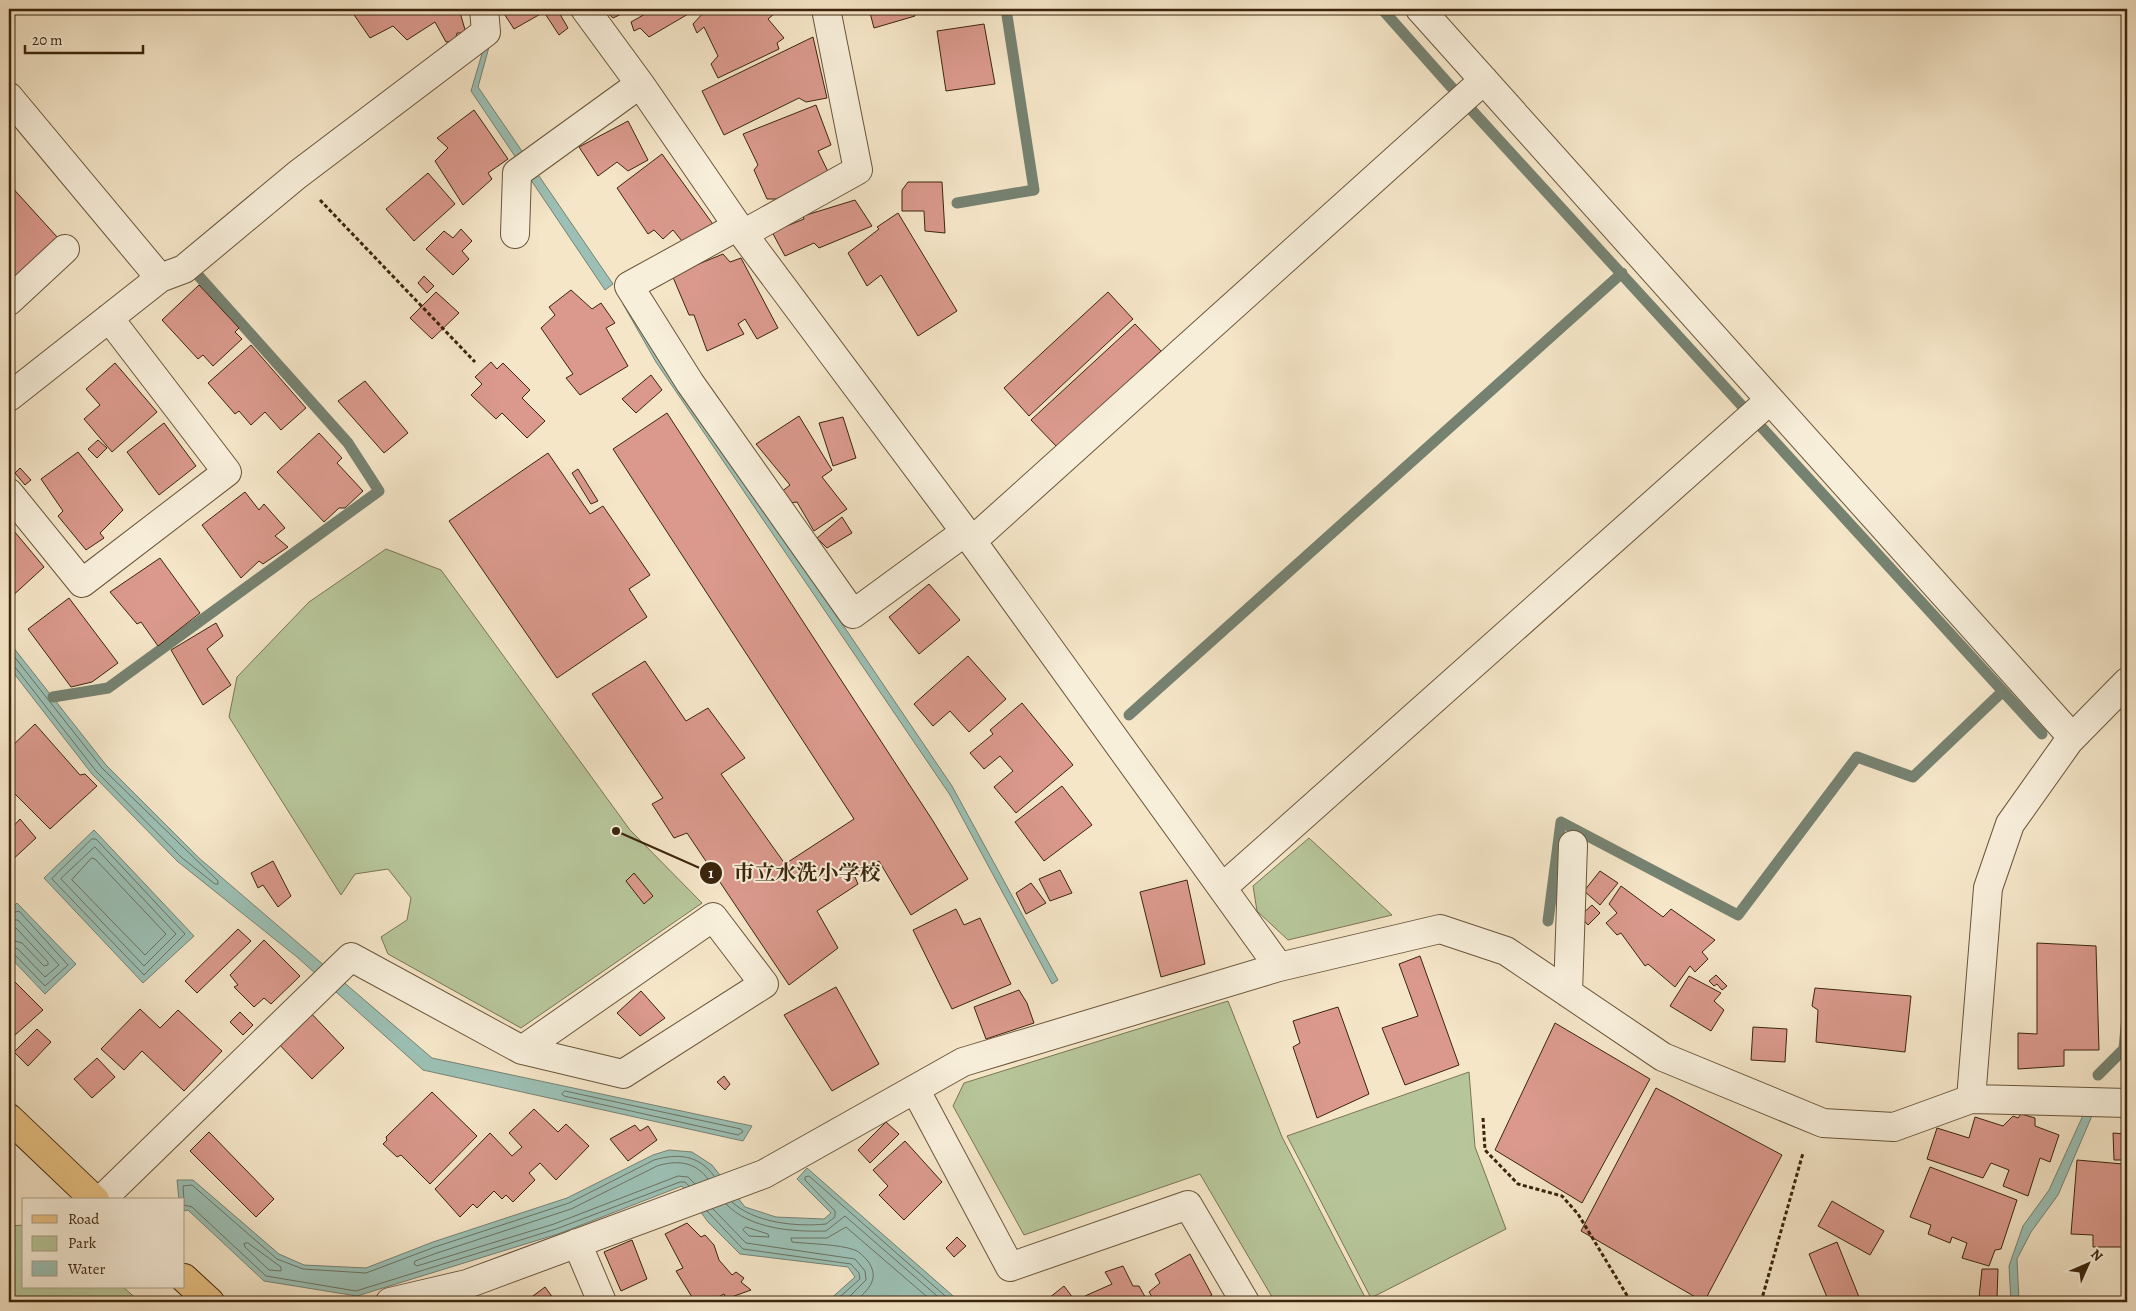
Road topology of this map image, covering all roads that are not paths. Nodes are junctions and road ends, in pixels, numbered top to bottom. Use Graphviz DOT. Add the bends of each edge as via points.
graph roads {
  1 [pos="484,9"];
  2 [pos="584,9"];
  3 [pos="826,9"];
  4 [pos="1420,9"];
  5 [pos="1484,80"];
  6 [pos="640,84"];
  7 [pos="9,97"];
  8 [pos="740,230"];
  9 [pos="515,234"];
  10 [pos="65,249"];
  11 [pos="172,274"];
  12 [pos="9,301"];
  13 [pos="109,318"];
  14 [pos="9,397"];
  15 [pos="1770,400"];
  16 [pos="9,493"];
  17 [pos="969,537"];
  18 [pos="2127,682"];
  19 [pos="2072,737"];
  20 [pos="1572,845"];
  21 [pos="1222,888"];
  22 [pos="1279,967"];
  23 [pos="1568,992"];
  24 [pos="522,1050"];
  25 [pos="915,1089"];
  26 [pos="1971,1098"];
  27 [pos="2127,1103"];
  28 [pos="9,1118"];
  29 [pos="93,1198"];
  30 [pos="103,1198"];
  31 [pos="577,1243"];
  32 [pos="185,1279"];
  33 [pos="210,1302"];
  34 [pos="390,1302"];
  35 [pos="602,1302"];
  36 [pos="1245,1302"];
  1 -- 11 [label="street" via="486,32"];
  2 -- 6 [label="street"];
  3 -- 8 [label="street" via="858,170"];
  4 -- 5 [label="street"];
  5 -- 15 [label="street"];
  5 -- 17 [label="street"];
  6 -- 8 [label="street"];
  6 -- 9 [label="street" via="517,173"];
  7 -- 11 [label="street"];
  8 -- 17 [label="street"];
  8 -- 17 [label="street" via="629,286 690,383 853,614"];
  10 -- 12 [label="street"];
  11 -- 13 [label="street"];
  13 -- 14 [label="street"];
  13 -- 16 [label="street" via="227,472 82,583"];
  15 -- 19 [label="street"];
  15 -- 21 [label="street"];
  17 -- 21 [label="street"];
  18 -- 19 [label="street"];
  19 -- 26 [label="street" via="2010,824 1988,888"];
  20 -- 23 [label="street"];
  21 -- 22 [label="street"];
  22 -- 23 [label="street" via="1440,929 1506,951"];
  22 -- 25 [label="street" via="963,1062"];
  23 -- 26 [label="street" via="1663,1057 1823,1123 1894,1128"];
  24 -- 24 [label="street" via="714,917 764,984 623,1074"];
  24 -- 30 [label="street" via="351,957"];
  25 -- 31 [label="street" via="764,1174"];
  25 -- 36 [label="street" via="1010,1267 1188,1205"];
  26 -- 27 [label="street"];
  28 -- 29 [label="main road"];
  31 -- 34 [label="street" via="467,1284"];
  31 -- 35 [label="street"];
  32 -- 33 [label="main road"];
}
